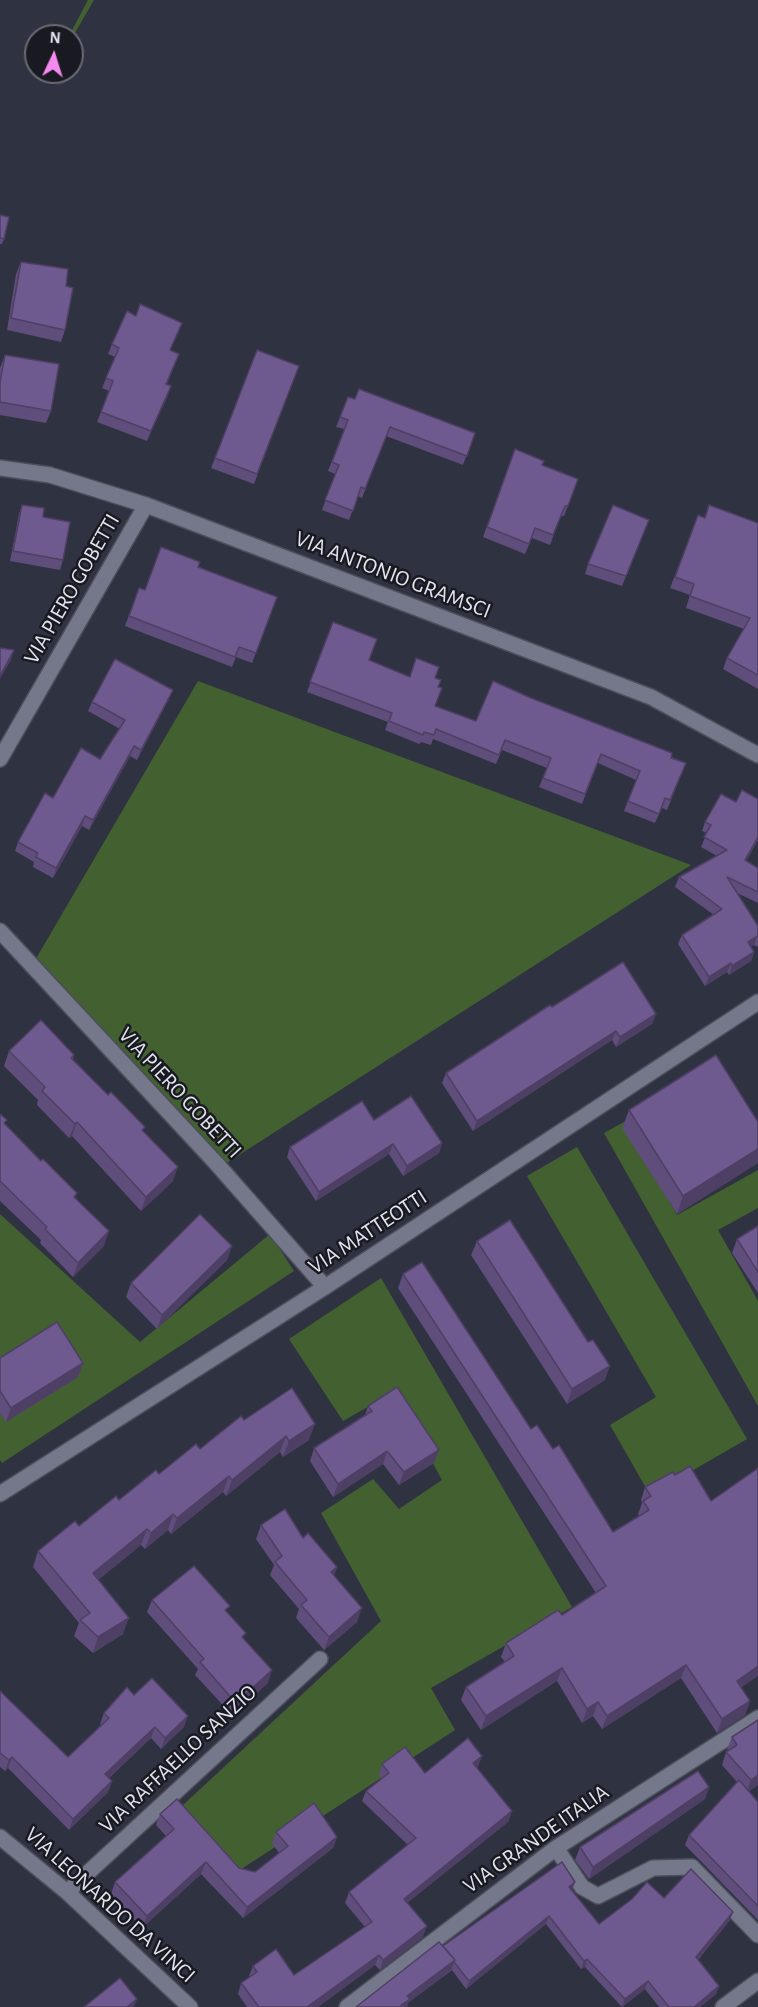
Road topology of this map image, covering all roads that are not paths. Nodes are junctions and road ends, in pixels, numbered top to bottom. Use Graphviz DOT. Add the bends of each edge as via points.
graph roads {
  1 [pos="0,468"];
  2 [pos="146,505"];
  3 [pos="758,755"];
  4 [pos="0,759"];
  5 [pos="0,931"];
  6 [pos="758,1002"];
  7 [pos="325,1287"];
  8 [pos="0,1494"];
  9 [pos="320,1659"];
  10 [pos="758,1718"];
  11 [pos="0,1837"];
  12 [pos="556,1848"];
  13 [pos="67,1892"];
  14 [pos="758,1935"];
  15 [pos="758,1981"];
  16 [pos="190,2007"];
  17 [pos="347,2007"];
  18 [pos="723,2007"];
  1 -- 2 [label="street, VIA ANTONIO GRAMSCI" via="50,475"];
  2 -- 3 [label="street, VIA ANTONIO GRAMSCI" via="651,697"];
  2 -- 4 [label="street, VIA PIERO GOBETTI"];
  5 -- 7 [label="street, VIA PIERO GOBETTI" via="216,1163"];
  6 -- 7 [label="street, VIA MATTEOTTI"];
  7 -- 8 [label="street, VIA MATTEOTTI"];
  9 -- 13 [label="street, VIA RAFFAELLO SANZIO"];
  10 -- 12 [label="street, VIA GRANDE ITALIA"];
  11 -- 13 [label="street, VIA LEONARDO DA VINCI"];
  12 -- 14 [label="street" via="582,1887 598,1896 653,1868 692,1867"];
  12 -- 17 [label="street, VIA GRANDE ITALIA"];
  13 -- 16 [label="street, VIA LEONARDO DA VINCI"];
  15 -- 18 [label="street"];
}
